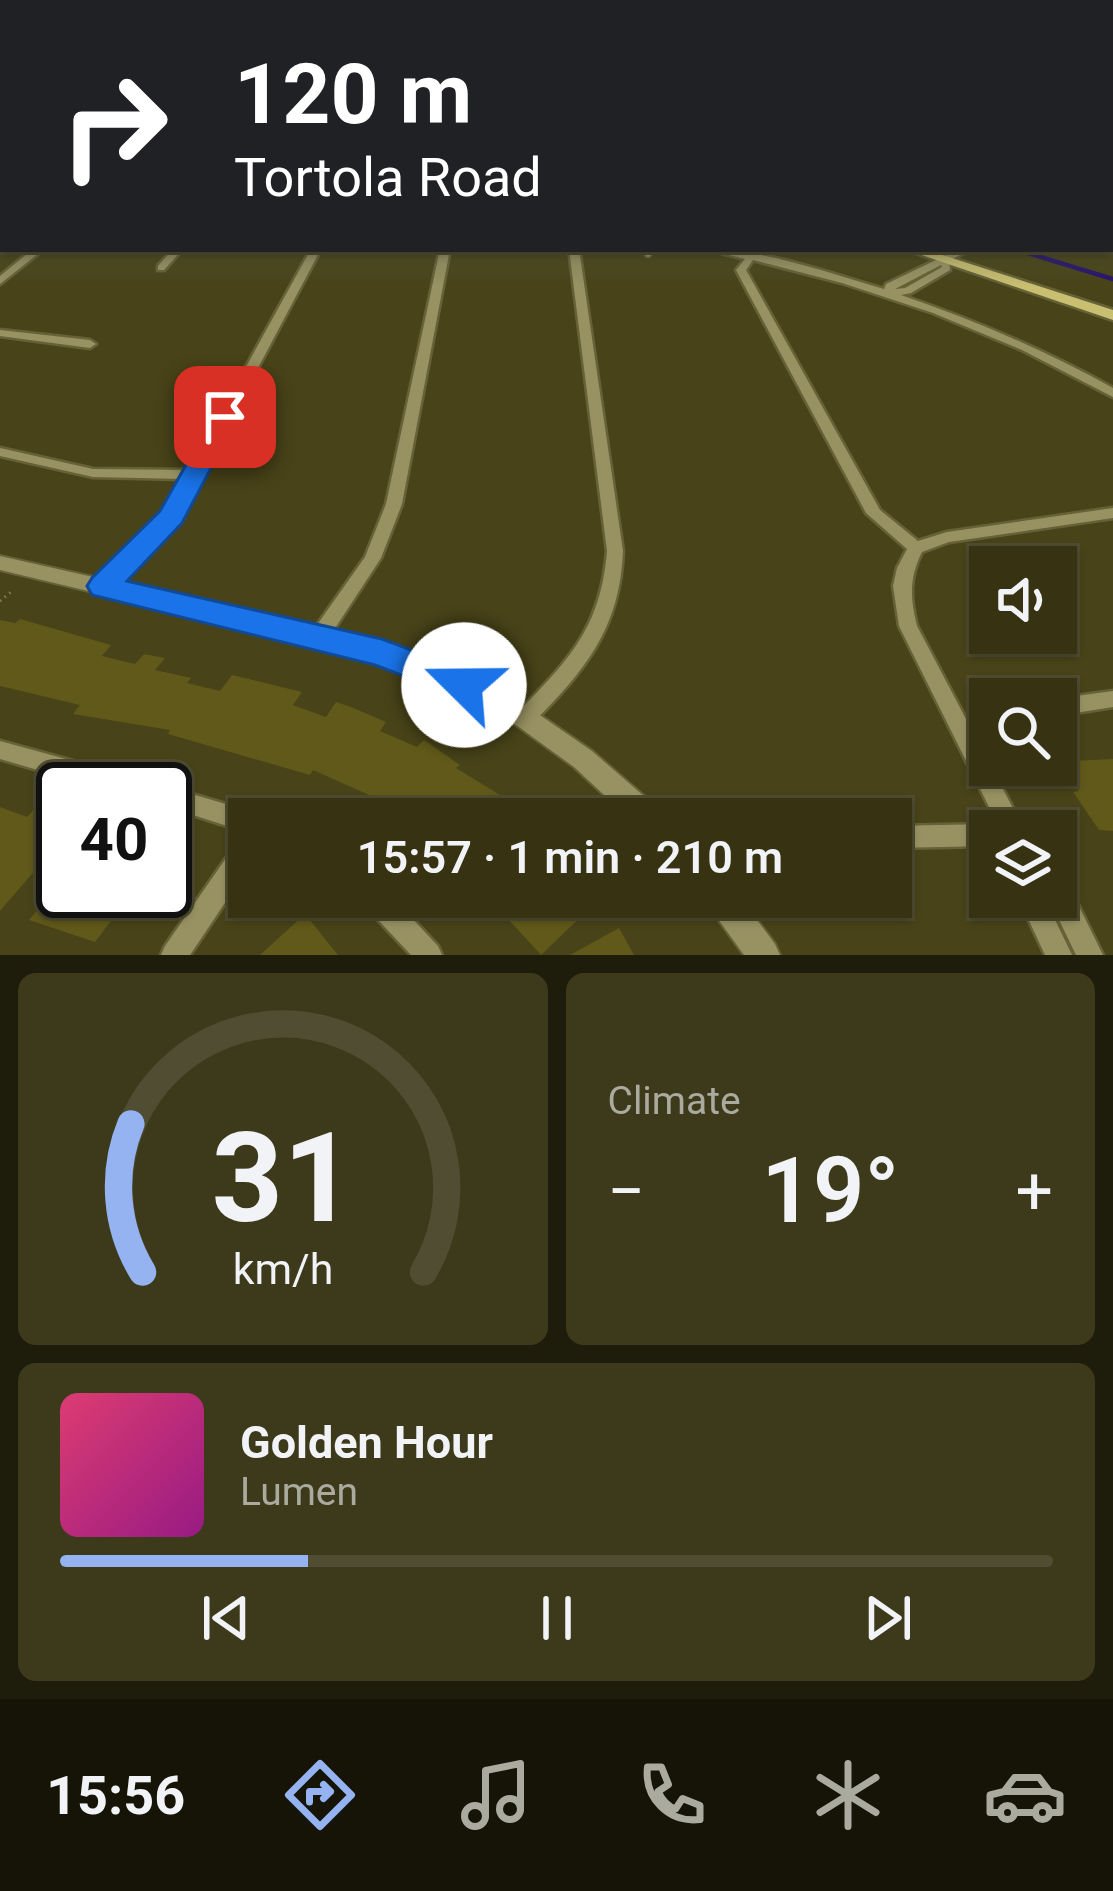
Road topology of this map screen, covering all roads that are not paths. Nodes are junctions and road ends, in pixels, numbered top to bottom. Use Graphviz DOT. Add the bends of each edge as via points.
graph roads {
  1 [pos="35,252"];
  2 [pos="175,252"];
  3 [pos="314,252"];
  4 [pos="444,252"];
  5 [pos="574,252"];
  6 [pos="725,252"];
  7 [pos="953,254"];
  8 [pos="751,257"];
  9 [pos="161,268"];
  10 [pos="0,280"];
  11 [pos="890,292"];
  12 [pos="1113,304"];
  13 [pos="1113,315"];
  14 [pos="0,333"];
  15 [pos="90,344"];
  16 [pos="1113,393"];
  17 [pos="0,452"];
  18 [pos="195,475"];
  19 [pos="1113,513"];
  20 [pos="916,548"];
  21 [pos="0,563"];
  22 [pos="103,586"];
  23 [pos="319,637"];
  24 [pos="1113,699"];
  25 [pos="1077,704"];
  26 [pos="525,718"];
  27 [pos="0,750"];
  28 [pos="43,762"];
  29 [pos="627,798"];
  30 [pos="192,804"];
  31 [pos="1002,810"];
  32 [pos="228,816"];
  33 [pos="969,835"];
  34 [pos="912,837"];
  35 [pos="228,877"];
  36 [pos="394,918"];
  37 [pos="737,918"];
  38 [pos="1040,918"];
  39 [pos="1072,918"];
  40 [pos="173,955"];
  41 [pos="429,955"];
  42 [pos="764,955"];
  43 [pos="1059,955"];
  44 [pos="1090,955"];
  1 -- 10 [label="street"];
  2 -- 9 [label="street"];
  3 -- 18 [label="street"];
  4 -- 23 [label="street" via="394,504 373,558"];
  5 -- 26 [label="street" via="614,593 583,658"];
  6 -- 8 [label="street"];
  7 -- 11 [label="street" via="947,268 908,291"];
  7 -- 12 [label="main road"];
  7 -- 13 [label="main road"];
  8 -- 11 [label="street"];
  8 -- 20 [label="street" via="741,270 874,513"];
  11 -- 16 [label="street"];
  14 -- 15 [label="street"];
  17 -- 18 [label="street" via="93,473"];
  18 -- 22 [label="street" via="164,526"];
  19 -- 20 [label="street"];
  20 -- 31 [label="street" via="898,590 908,626"];
  21 -- 22 [label="street"];
  22 -- 23 [label="street"];
  23 -- 26 [label="street" via="423,668"];
  24 -- 25 [label="street"];
  26 -- 29 [label="street"];
  27 -- 28 [label="street"];
  30 -- 32 [label="street"];
  33 -- 34 [label="street"];
  35 -- 40 [label="street"];
  36 -- 41 [label="street"];
  37 -- 42 [label="street"];
  38 -- 43 [label="street"];
  39 -- 44 [label="street"];
}
